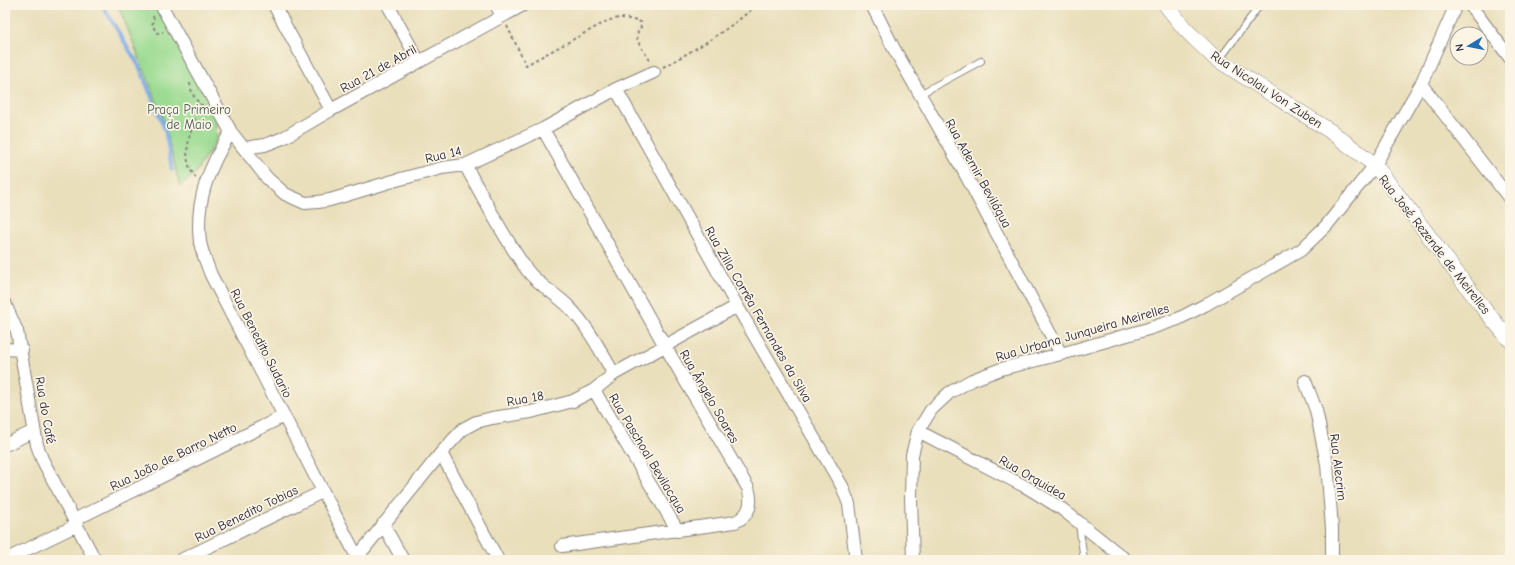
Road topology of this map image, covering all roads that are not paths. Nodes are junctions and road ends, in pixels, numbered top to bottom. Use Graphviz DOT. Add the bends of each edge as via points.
graph roads {
  1 [pos="162,5"];
  2 [pos="274,5"];
  3 [pos="388,5"];
  4 [pos="496,5"];
  5 [pos="523,5"];
  6 [pos="872,5"];
  7 [pos="1166,5"];
  8 [pos="1260,5"];
  9 [pos="1456,5"];
  10 [pos="1470,5"];
  11 [pos="502,16"];
  12 [pos="1510,58"];
  13 [pos="1218,60"];
  14 [pos="981,61"];
  15 [pos="418,62"];
  16 [pos="657,70"];
  17 [pos="1421,84"];
  18 [pos="616,89"];
  19 [pos="920,94"];
  20 [pos="330,110"];
  21 [pos="543,129"];
  22 [pos="231,132"];
  23 [pos="244,148"];
  24 [pos="465,165"];
  25 [pos="1375,166"];
  26 [pos="1510,199"];
  27 [pos="5,304"];
  28 [pos="737,306"];
  29 [pos="1510,340"];
  30 [pos="665,346"];
  31 [pos="5,349"];
  32 [pos="22,350"];
  33 [pos="1061,354"];
  34 [pos="614,374"];
  35 [pos="1305,381"];
  36 [pos="594,390"];
  37 [pos="284,416"];
  38 [pos="34,431"];
  39 [pos="918,431"];
  40 [pos="5,445"];
  41 [pos="441,453"];
  42 [pos="322,492"];
  43 [pos="76,523"];
  44 [pos="1079,523"];
  45 [pos="383,524"];
  46 [pos="678,531"];
  47 [pos="562,546"];
  48 [pos="356,559"];
  49 [pos="5,560"];
  50 [pos="95,560"];
  51 [pos="181,560"];
  52 [pos="403,560"];
  53 [pos="498,560"];
  54 [pos="856,560"];
  55 [pos="913,560"];
  56 [pos="1084,560"];
  57 [pos="1126,560"];
  58 [pos="1332,560"];
  1 -- 22 [label="street, Rua 14"];
  2 -- 20 [label="street"];
  3 -- 15 [label="street"];
  4 -- 11 [label="street"];
  5 -- 11 [label="street, Rua 21 de Abril"];
  6 -- 19 [label="street, Rua Ademir Beviláqua"];
  7 -- 13 [label="street, Rua Nicolau Von Zuben" via="1185,29"];
  8 -- 13 [label="lane"];
  9 -- 17 [label="street, Rua Urbana Junqueira Meirelles"];
  10 -- 12 [label="street"];
  11 -- 15 [label="street, Rua 21 de Abril"];
  13 -- 25 [label="street, Rua Nicolau Von Zuben" via="1330,131"];
  14 -- 19 [label="lane"];
  15 -- 20 [label="street, Rua 21 de Abril"];
  16 -- 18 [label="street, Rua 14"];
  17 -- 25 [label="street, Rua Urbana Junqueira Meirelles"];
  17 -- 26 [label="street"];
  18 -- 21 [label="street, Rua 14"];
  18 -- 28 [label="street, Rua Zilla Corrêa Fernandes da Silva"];
  19 -- 33 [label="street, Rua Ademir Beviláqua"];
  20 -- 23 [label="street, Rua 21 de Abril" via="283,138 265,145"];
  21 -- 24 [label="street, Rua 14"];
  21 -- 30 [label="street, Rua Ângelo Soares"];
  22 -- 23 [label="street, Rua 14"];
  22 -- 37 [label="street, Rua Benedito Sudario" via="210,169 204,187 199,220 200,244 211,274"];
  23 -- 24 [label="street, Rua 14" via="267,178 285,194 305,203 330,200 442,168"];
  24 -- 34 [label="street" via="528,271 542,286 569,307 584,324"];
  25 -- 29 [label="street, Rua José Rezende de Meirelles"];
  25 -- 33 [label="street, Rua Urbana Junqueira Meirelles" via="1326,226 1301,250 1275,266 1178,319"];
  27 -- 32 [label="street, Rua do Café" via="18,331"];
  28 -- 30 [label="street, Rua 18"];
  28 -- 54 [label="street, Rua Zilla Corrêa Fernandes da Silva" via="842,486 849,504"];
  30 -- 34 [label="street, Rua 18"];
  30 -- 46 [label="street, Rua Ângelo Soares" via="748,488 751,502 748,511 735,522"];
  31 -- 32 [label="street"];
  32 -- 38 [label="street, Rua do Café"];
  33 -- 39 [label="street, Rua Urbana Junqueira Meirelles" via="1002,369 949,392 931,410"];
  34 -- 36 [label="street, Rua 18"];
  35 -- 58 [label="street, Rua Alecrim" via="1316,410 1327,464"];
  36 -- 41 [label="street, Rua 18" via="554,407 476,422 463,429"];
  36 -- 46 [label="street, Rua Paschoal Bevilacqua"];
  37 -- 42 [label="street, Rua Benedito Sudario"];
  37 -- 43 [label="street, Rua João de Barro Netto"];
  38 -- 40 [label="street"];
  38 -- 43 [label="street, Rua do Café" via="42,459"];
  39 -- 44 [label="street, Rua Orquidea" via="1028,488"];
  39 -- 55 [label="street, Rua Urbana Junqueira Meirelles" via="912,462"];
  41 -- 45 [label="street, Rua 18"];
  41 -- 53 [label="street"];
  42 -- 48 [label="street, Rua Benedito Sudario"];
  42 -- 51 [label="street, Rua Benedito Tobias"];
  43 -- 49 [label="street, Rua João de Barro Netto"];
  43 -- 50 [label="street, Rua do Café"];
  44 -- 56 [label="lane"];
  44 -- 57 [label="street, Rua Orquidea"];
  45 -- 48 [label="street, Rua 18"];
  45 -- 52 [label="street"];
  46 -- 47 [label="street, Rua Ângelo Soares"];
}
